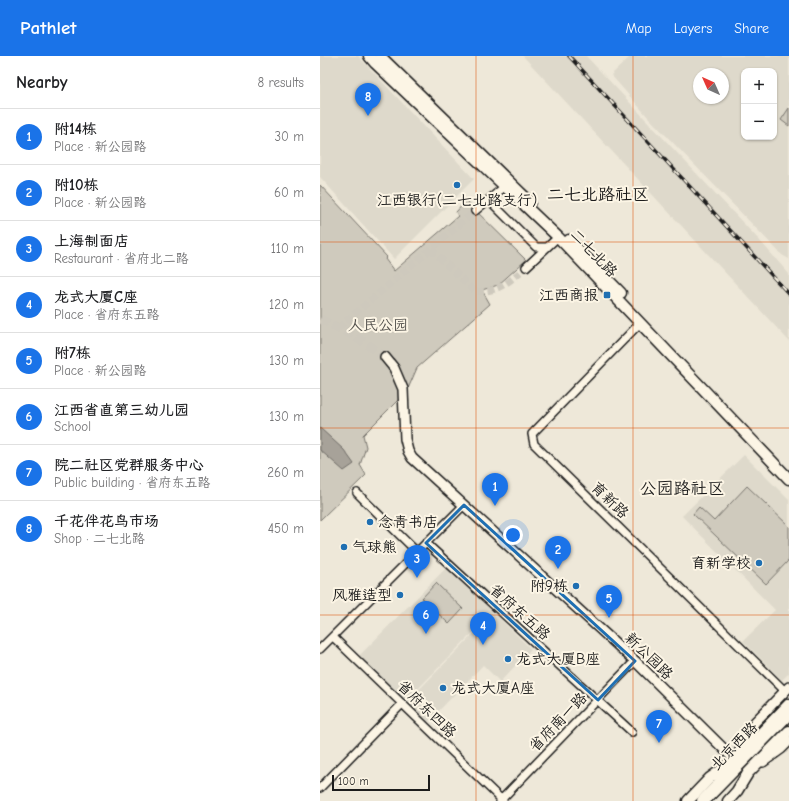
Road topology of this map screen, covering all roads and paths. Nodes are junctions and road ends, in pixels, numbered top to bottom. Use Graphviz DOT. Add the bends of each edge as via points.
graph roads {
  1 [pos="369,56"];
  2 [pos="380,56"];
  3 [pos="504,187"];
  4 [pos="489,200"];
  5 [pos="475,211"];
  6 [pos="558,237"];
  7 [pos="547,248"];
  8 [pos="526,267"];
  9 [pos="640,323"];
  10 [pos="385,357"];
  11 [pos="789,469"];
  12 [pos="789,478"];
  13 [pos="357,493"];
  14 [pos="464,505"];
  15 [pos="426,543"];
  16 [pos="417,552"];
  17 [pos="333,637"];
  18 [pos="320,649"];
  19 [pos="635,661"];
  20 [pos="787,689"];
  21 [pos="598,700"];
  22 [pos="402,704"];
  23 [pos="789,704"];
  24 [pos="789,713"];
  25 [pos="789,721"];
  26 [pos="789,731"];
  27 [pos="632,732"];
  28 [pos="789,741"];
  29 [pos="741,766"];
  30 [pos="320,788"];
  31 [pos="501,800"];
  32 [pos="688,801"];
  33 [pos="703,801"];
  34 [pos="712,801"];
  35 [pos="728,801"];
  1 -- 3 [label="main road, 二七北路"];
  2 -- 11 [label="main road, 二七北路" via="581,251"];
  3 -- 4 [label="street"];
  3 -- 6 [label="main road, 二七北路"];
  4 -- 5 [label="street"];
  4 -- 7 [label="street" via="536,247"];
  6 -- 7 [label="street"];
  6 -- 9 [label="main road, 二七北路"];
  7 -- 8 [label="street"];
  9 -- 12 [label="main road, 二七北路"];
  9 -- 20 [label="street, 育新路" via="532,434 534,444"];
  10 -- 14 [label="street, 新公园路" via="394,368 403,389 405,439 408,451 412,458"];
  13 -- 16 [label="street"];
  14 -- 15 [label="street"];
  14 -- 19 [label="street, 新公园路"];
  15 -- 16 [label="street"];
  15 -- 21 [label="street, 省府东五路"];
  16 -- 17 [label="street"];
  17 -- 18 [label="street"];
  17 -- 22 [label="street, 省府东四路"];
  19 -- 21 [label="street, 省府南一路"];
  19 -- 29 [label="street, 新公园路"];
  20 -- 29 [label="street" via="755,722"];
  21 -- 27 [label="street, 省府东五路"];
  21 -- 31 [label="street, 省府南一路"];
  22 -- 30 [label="street"];
  22 -- 31 [label="street, 省府东四路"];
  23 -- 29 [label="main road"];
  24 -- 29 [label="main road, 北京西路"];
  25 -- 29 [label="main road, 北京西路"];
  26 -- 29 [label="main road"];
  28 -- 29 [label="street" via="781,749"];
  29 -- 32 [label="main road" via="710,778"];
  29 -- 33 [label="main road, 北京西路"];
  29 -- 34 [label="main road, 北京西路"];
  29 -- 35 [label="main road" via="737,791"];
}
